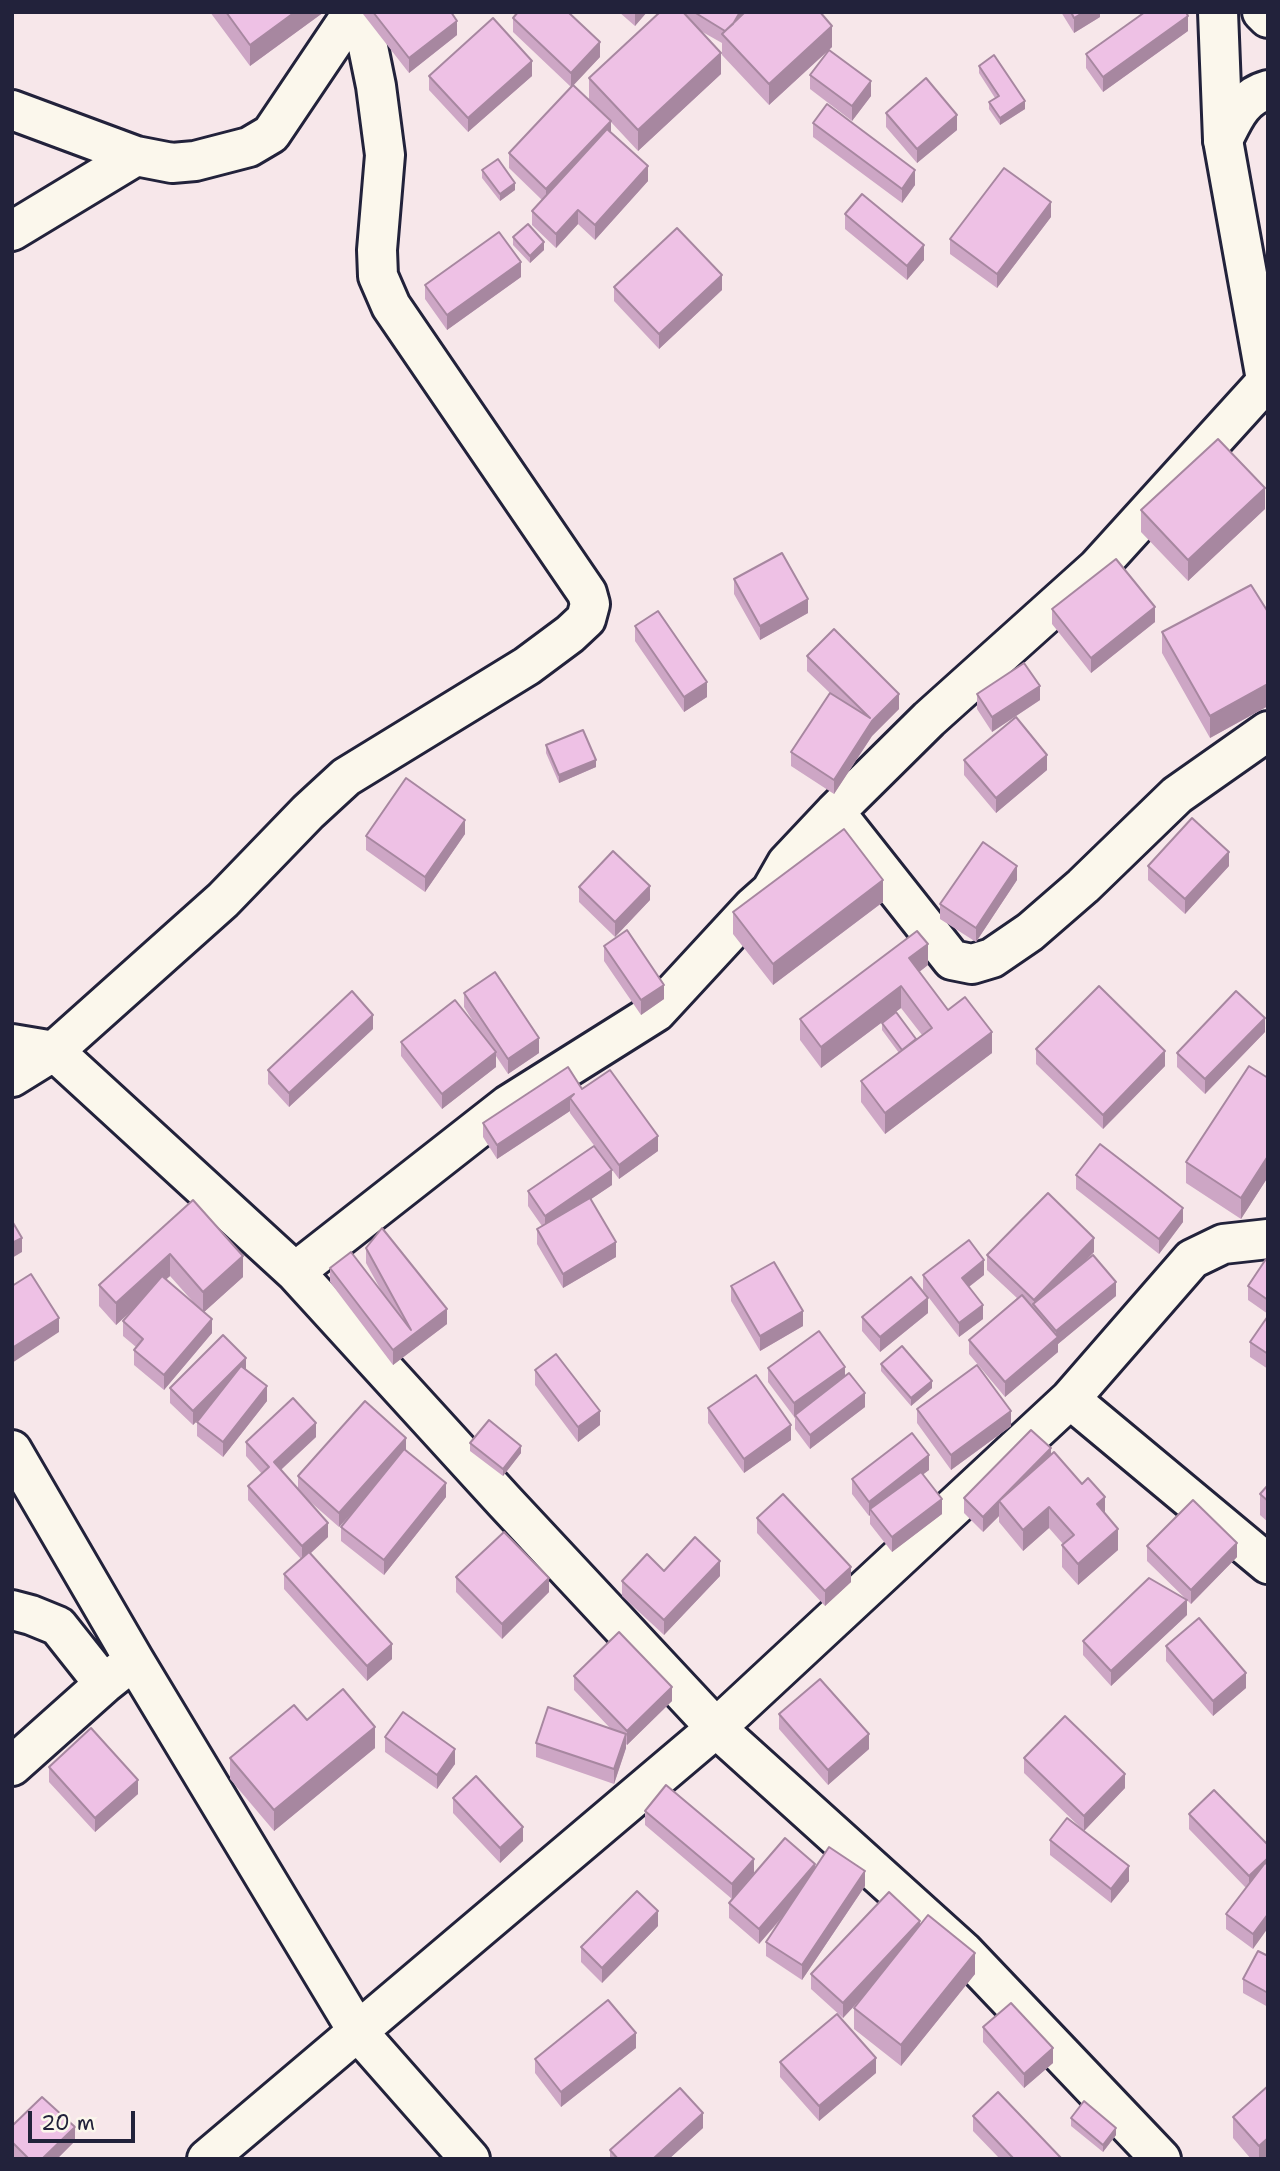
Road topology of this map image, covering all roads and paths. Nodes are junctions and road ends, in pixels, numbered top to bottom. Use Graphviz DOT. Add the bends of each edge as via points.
graph roads {
  1 [pos="1218,12"];
  2 [pos="1262,12"];
  3 [pos="351,15"];
  4 [pos="1268,18"];
  5 [pos="1268,90"];
  6 [pos="12,110"];
  7 [pos="1223,140"];
  8 [pos="136,156"];
  9 [pos="12,231"];
  10 [pos="1266,387"];
  11 [pos="1268,731"];
  12 [pos="835,813"];
  13 [pos="12,1044"];
  14 [pos="54,1051"];
  15 [pos="12,1077"];
  16 [pos="1268,1240"];
  17 [pos="295,1272"];
  18 [pos="1070,1399"];
  19 [pos="12,1450"];
  20 [pos="1268,1564"];
  21 [pos="12,1610"];
  22 [pos="134,1660"];
  23 [pos="104,1684"];
  24 [pos="716,1728"];
  25 [pos="12,1766"];
  26 [pos="358,2032"];
  27 [pos="207,2159"];
  28 [pos="470,2159"];
  29 [pos="1161,2159"];
  1 -- 7 [label="street"];
  2 -- 4 [label="street"];
  3 -- 8 [label="street" via="271,134 249,147 195,161 172,163"];
  3 -- 14 [label="street" via="367,42 385,155 378,276 391,306 587,593 586,619 527,666 346,777 223,900"];
  5 -- 7 [label="street" via="1256,93 1240,107"];
  6 -- 8 [label="street"];
  7 -- 10 [label="street"];
  8 -- 9 [label="street"];
  10 -- 12 [label="street" via="1097,568 929,719"];
  11 -- 12 [label="street" via="1177,795 1030,932 992,958 972,964 952,960"];
  12 -- 17 [label="street" via="788,863 771,891 656,1013 508,1105"];
  13 -- 14 [label="street"];
  14 -- 15 [label="street"];
  14 -- 17 [label="street"];
  16 -- 18 [label="street" via="1223,1244 1192,1259"];
  17 -- 24 [label="street"];
  18 -- 20 [label="street"];
  18 -- 24 [label="street"];
  19 -- 22 [label="street"];
  21 -- 23 [label="street" via="58,1626"];
  22 -- 23 [label="street"];
  22 -- 26 [label="street"];
  23 -- 25 [label="street"];
  24 -- 26 [label="street"];
  24 -- 29 [label="street" via="963,1951"];
  26 -- 27 [label="street"];
  26 -- 28 [label="street"];
}
